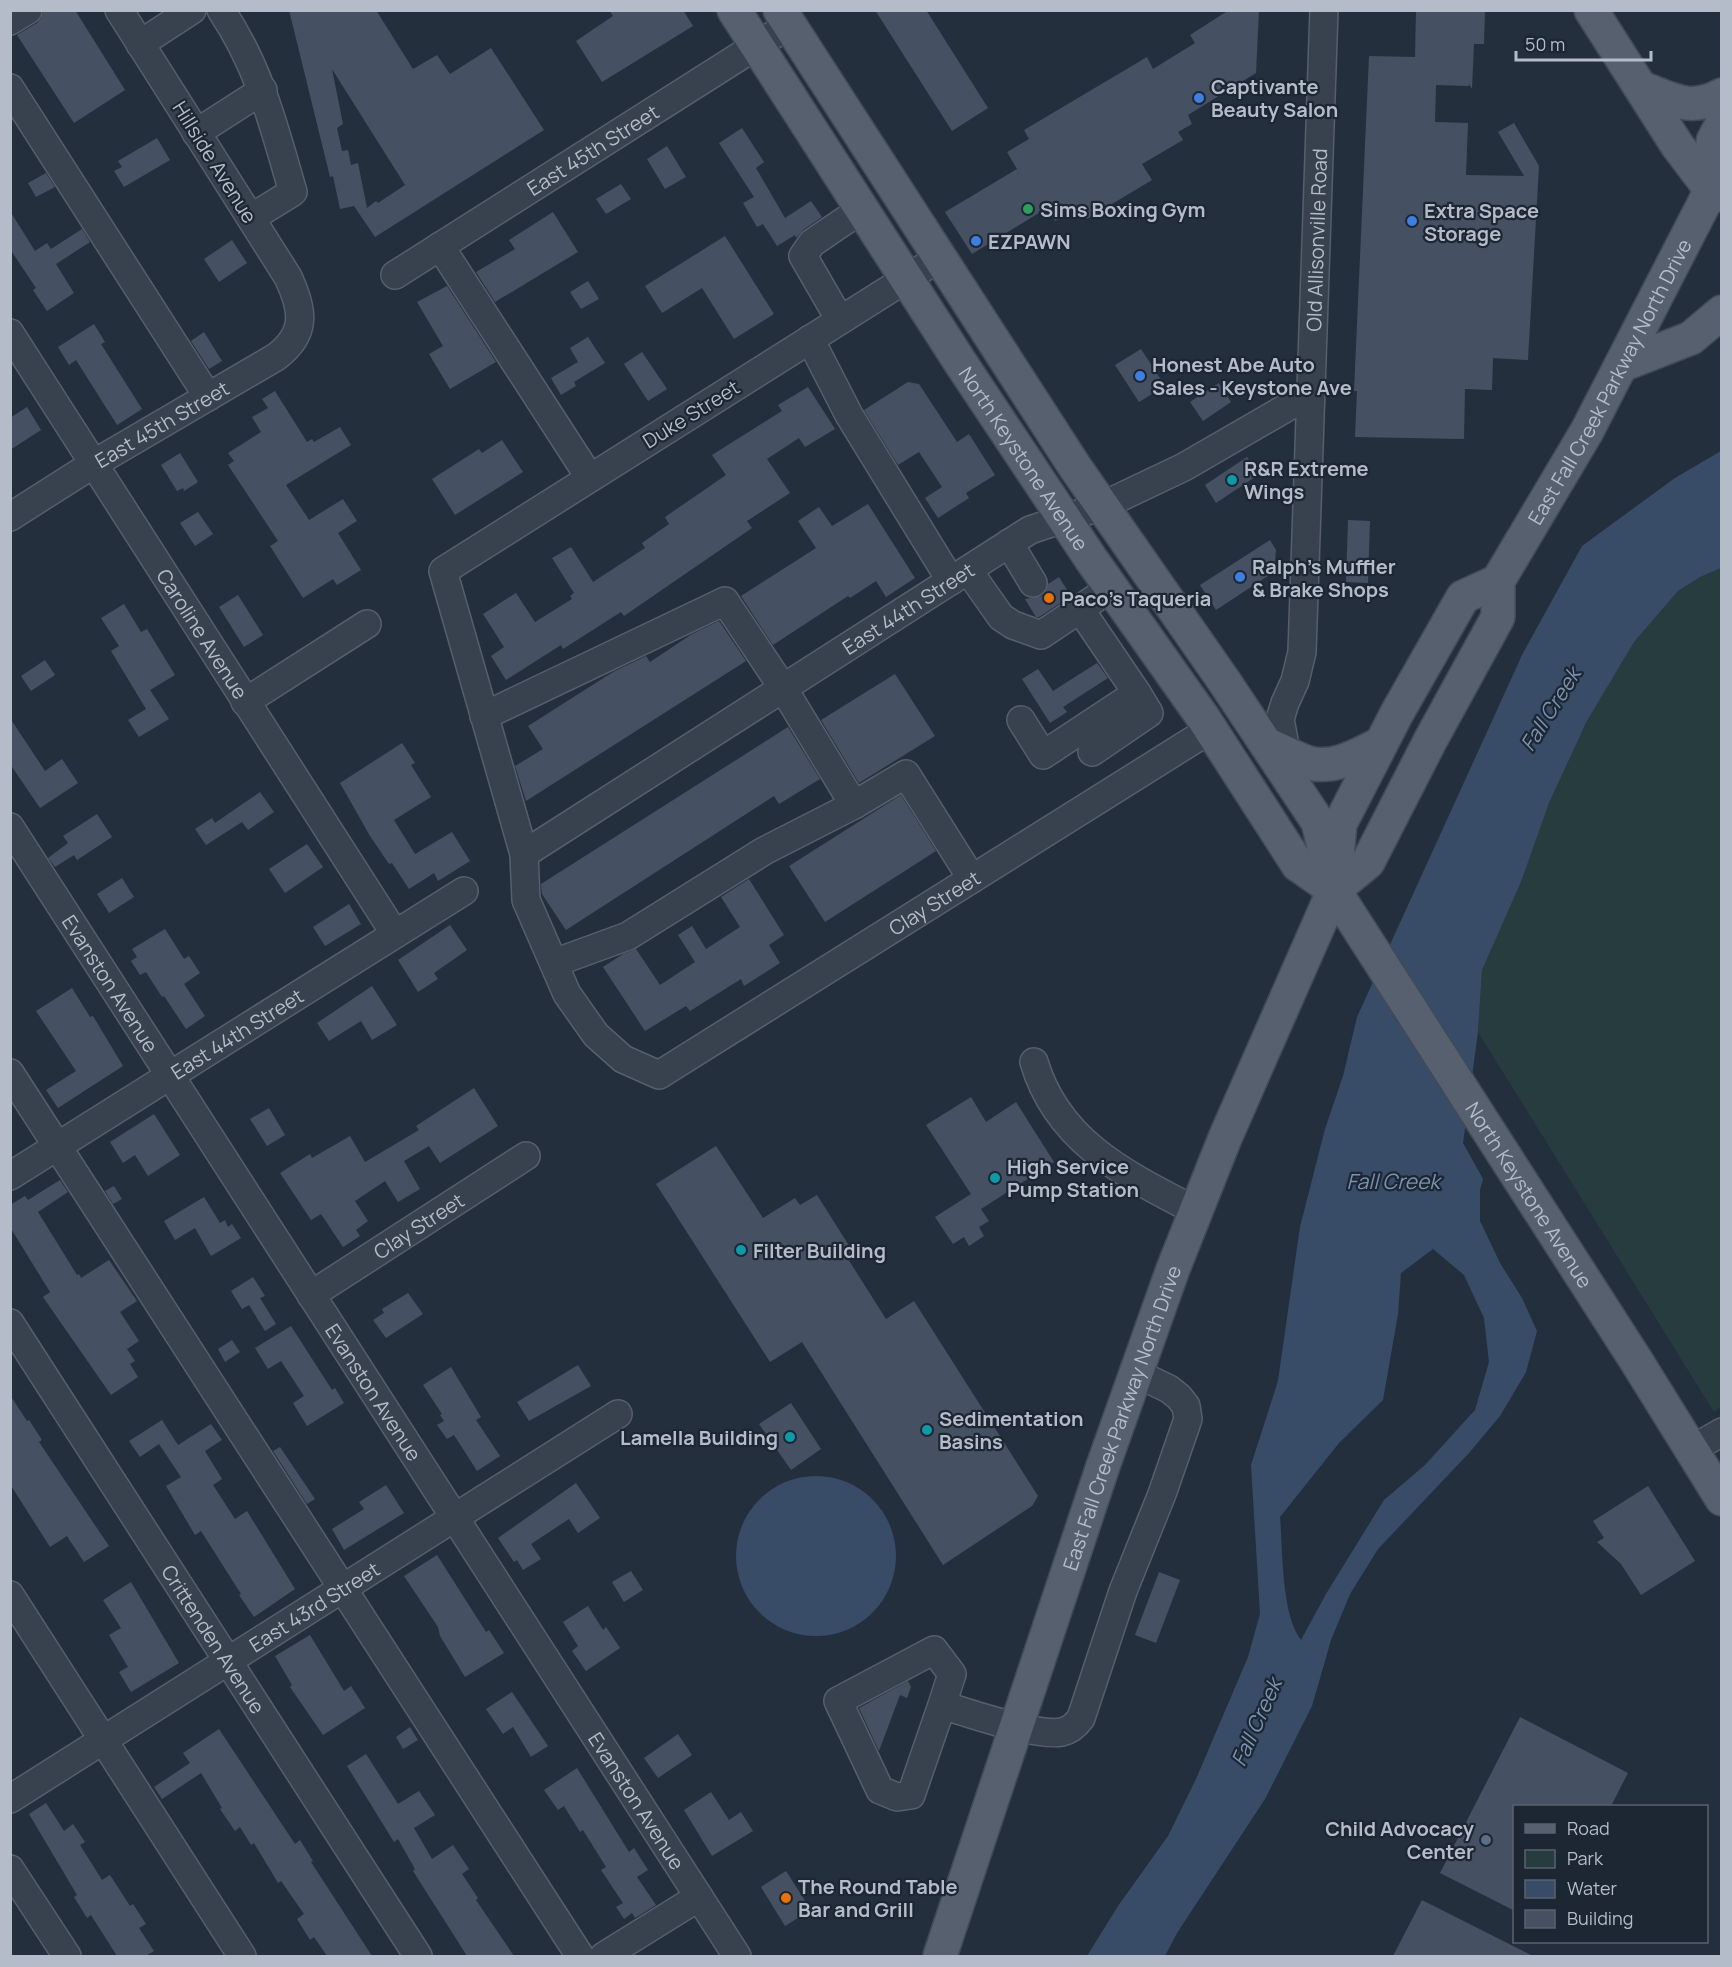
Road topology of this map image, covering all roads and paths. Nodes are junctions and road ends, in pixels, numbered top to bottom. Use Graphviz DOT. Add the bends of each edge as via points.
graph roads {
  1 [pos="28,10"];
  2 [pos="119,10"];
  3 [pos="192,10"];
  4 [pos="221,10"];
  5 [pos="734,10"];
  6 [pos="1324,10"];
  7 [pos="1591,10"];
  8 [pos="784,18"];
  9 [pos="10,21"];
  10 [pos="140,44"];
  11 [pos="757,45"];
  12 [pos="10,88"];
  13 [pos="1642,88"];
  14 [pos="263,90"];
  15 [pos="1722,95"];
  16 [pos="1722,124"];
  17 [pos="196,133"];
  18 [pos="1718,190"];
  19 [pos="862,209"];
  20 [pos="250,218"];
  21 [pos="440,246"];
  22 [pos="939,258"];
  23 [pos="395,275"];
  24 [pos="906,278"];
  25 [pos="1722,312"];
  26 [pos="300,318"];
  27 [pos="840,320"];
  28 [pos="10,333"];
  29 [pos="810,339"];
  30 [pos="1622,364"];
  31 [pos="1310,394"];
  32 [pos="208,397"];
  33 [pos="94,463"];
  34 [pos="590,478"];
  35 [pos="1102,506"];
  36 [pos="10,517"];
  37 [pos="1064,519"];
  38 [pos="1009,543"];
  39 [pos="959,576"];
  40 [pos="1498,581"];
  41 [pos="1033,583"];
  42 [pos="1111,588"];
  43 [pos="1080,609"];
  44 [pos="367,624"];
  45 [pos="783,688"];
  46 [pos="245,702"];
  47 [pos="484,716"];
  48 [pos="1021,720"];
  49 [pos="1211,729"];
  50 [pos="1086,742"];
  51 [pos="1380,744"];
  52 [pos="1281,759"];
  53 [pos="1115,789"];
  54 [pos="854,805"];
  55 [pos="10,827"];
  56 [pos="524,854"];
  57 [pos="972,879"];
  58 [pos="1334,890"];
  59 [pos="464,891"];
  60 [pos="394,934"];
  61 [pos="554,963"];
  62 [pos="1034,1062"];
  63 [pos="10,1073"];
  64 [pos="170,1076"];
  65 [pos="59,1146"];
  66 [pos="526,1156"];
  67 [pos="10,1176"];
  68 [pos="1196,1211"];
  69 [pos="311,1295"];
  70 [pos="10,1323"];
  71 [pos="1136,1373"];
  72 [pos="618,1414"];
  73 [pos="1722,1432"];
  74 [pos="1691,1450"];
  75 [pos="1722,1499"];
  76 [pos="454,1518"];
  77 [pos="341,1589"];
  78 [pos="10,1595"];
  79 [pos="228,1661"];
  80 [pos="942,1705"];
  81 [pos="1016,1726"];
  82 [pos="104,1740"];
  83 [pos="10,1798"];
  84 [pos="10,1869"];
  85 [pos="699,1897"];
  86 [pos="67,1956"];
  87 [pos="242,1956"];
  88 [pos="418,1956"];
  89 [pos="580,1956"];
  90 [pos="604,1956"];
  91 [pos="738,1956"];
  92 [pos="939,1956"];
  1 -- 9 [label="street"];
  2 -- 10 [label="street, Hillside Avenue"];
  3 -- 10 [label="street"];
  4 -- 14 [label="street" via="246,51"];
  5 -- 11 [label="main road, North Keystone Avenue"];
  6 -- 31 [label="street, Old Allisonville Road"];
  7 -- 13 [label="main road"];
  8 -- 11 [label="street, East 45th Street"];
  8 -- 22 [label="main road, North Keystone Avenue"];
  10 -- 17 [label="street, Hillside Avenue"];
  11 -- 19 [label="main road, North Keystone Avenue"];
  11 -- 21 [label="street, East 45th Street"];
  12 -- 32 [label="street"];
  13 -- 15 [label="main road" via="1684,104 1706,103"];
  13 -- 18 [label="main road" via="1677,145"];
  14 -- 17 [label="street"];
  14 -- 20 [label="street" via="293,192"];
  16 -- 18 [label="main road" via="1713,141"];
  17 -- 20 [label="street, Hillside Avenue"];
  18 -- 30 [label="main road, East Fall Creek Parkway North Drive"];
  19 -- 24 [label="main road, North Keystone Avenue"];
  19 -- 27 [label="street" via="812,243 803,256"];
  20 -- 26 [label="street, Hillside Avenue" via="295,292"];
  21 -- 23 [label="street, East 45th Street"];
  21 -- 34 [label="street"];
  22 -- 24 [label="street, Duke Street"];
  22 -- 35 [label="main road, North Keystone Avenue"];
  24 -- 27 [label="street, Duke Street"];
  24 -- 37 [label="main road, North Keystone Avenue"];
  25 -- 30 [label="main road" via="1691,338"];
  26 -- 32 [label="street, East 45th Street" via="284,351"];
  27 -- 29 [label="street, Duke Street"];
  28 -- 33 [label="street, Caroline Avenue"];
  29 -- 34 [label="street, Duke Street"];
  29 -- 39 [label="street" via="849,415"];
  30 -- 40 [label="main road, East Fall Creek Parkway North Drive"];
  31 -- 35 [label="street, East 44th Street" via="1184,467"];
  31 -- 52 [label="street, Old Allisonville Road" via="1302,652 1280,719"];
  32 -- 33 [label="street, East 45th Street"];
  33 -- 36 [label="street, East 45th Street"];
  33 -- 46 [label="street, Caroline Avenue"];
  34 -- 47 [label="street, Duke Street" via="442,571"];
  35 -- 37 [label="street, East 44th Street"];
  35 -- 52 [label="main road, North Keystone Avenue"];
  37 -- 38 [label="street, East 44th Street" via="1041,525"];
  37 -- 42 [label="main road, North Keystone Avenue"];
  38 -- 39 [label="street, East 44th Street"];
  38 -- 41 [label="street"];
  39 -- 43 [label="street" via="1001,617 1041,635"];
  39 -- 45 [label="street, East 44th Street"];
  40 -- 51 [label="main road, East Fall Creek Parkway North Drive" via="1463,597"];
  40 -- 58 [label="main road, East Fall Creek Parkway North Drive" via="1498,617 1368,862"];
  42 -- 43 [label="street"];
  42 -- 49 [label="main road, North Keystone Avenue"];
  43 -- 50 [label="street" via="1137,693"];
  44 -- 46 [label="street"];
  45 -- 47 [label="street" via="725,601"];
  45 -- 54 [label="street"];
  45 -- 56 [label="street, East 44th Street"];
  46 -- 60 [label="street, Caroline Avenue"];
  47 -- 56 [label="street"];
  48 -- 50 [label="street" via="1043,755"];
  49 -- 53 [label="street, Clay Street"];
  49 -- 58 [label="main road, North Keystone Avenue" via="1298,865"];
  50 -- 53 [label="street"];
  51 -- 52 [label="main road" via="1346,760 1324,765"];
  51 -- 58 [label="main road, East Fall Creek Parkway North Drive" via="1340,824"];
  52 -- 58 [label="main road, North Keystone Avenue" via="1318,822"];
  53 -- 57 [label="street, Clay Street"];
  54 -- 57 [label="street" via="906,774"];
  54 -- 61 [label="street" via="764,851 628,936"];
  55 -- 64 [label="street, Evanston Avenue"];
  56 -- 61 [label="street" via="526,900"];
  57 -- 61 [label="street, Clay Street" via="659,1075 623,1059 596,1035 567,994"];
  58 -- 68 [label="main road, East Fall Creek Parkway North Drive"];
  58 -- 74 [label="main road, North Keystone Avenue"];
  59 -- 60 [label="street, East 44th Street"];
  60 -- 64 [label="street, East 44th Street"];
  62 -- 68 [label="street" via="1039,1080 1061,1116 1081,1138 1110,1164"];
  63 -- 65 [label="street"];
  64 -- 65 [label="street, East 44th Street"];
  64 -- 69 [label="street, Evanston Avenue"];
  65 -- 67 [label="street, East 44th Street"];
  65 -- 77 [label="street"];
  66 -- 69 [label="street, Clay Street"];
  68 -- 71 [label="main road, East Fall Creek Parkway North Drive"];
  69 -- 76 [label="street, Evanston Avenue"];
  70 -- 79 [label="street, Crittenden Avenue"];
  71 -- 81 [label="main road, East Fall Creek Parkway North Drive"];
  71 -- 81 [label="street" via="1179,1396 1188,1419 1123,1591 1081,1718 1065,1732"];
  72 -- 76 [label="street, East 43rd Street"];
  73 -- 74 [label="street"];
  74 -- 75 [label="main road, North Keystone Avenue"];
  76 -- 77 [label="street, East 43rd Street"];
  76 -- 85 [label="street, Evanston Avenue"];
  77 -- 79 [label="street, East 43rd Street"];
  77 -- 89 [label="street"];
  78 -- 82 [label="street"];
  79 -- 82 [label="street, East 43rd Street"];
  79 -- 88 [label="street, Crittenden Avenue"];
  80 -- 80 [label="street" via="910,1795 897,1797 880,1790 838,1701 934,1650 952,1674"];
  80 -- 81 [label="street"];
  81 -- 92 [label="main road, East Fall Creek Parkway North Drive"];
  82 -- 83 [label="street, East 43rd Street"];
  82 -- 87 [label="street"];
  84 -- 86 [label="street"];
  85 -- 90 [label="street"];
  85 -- 91 [label="street, Evanston Avenue"];
}
